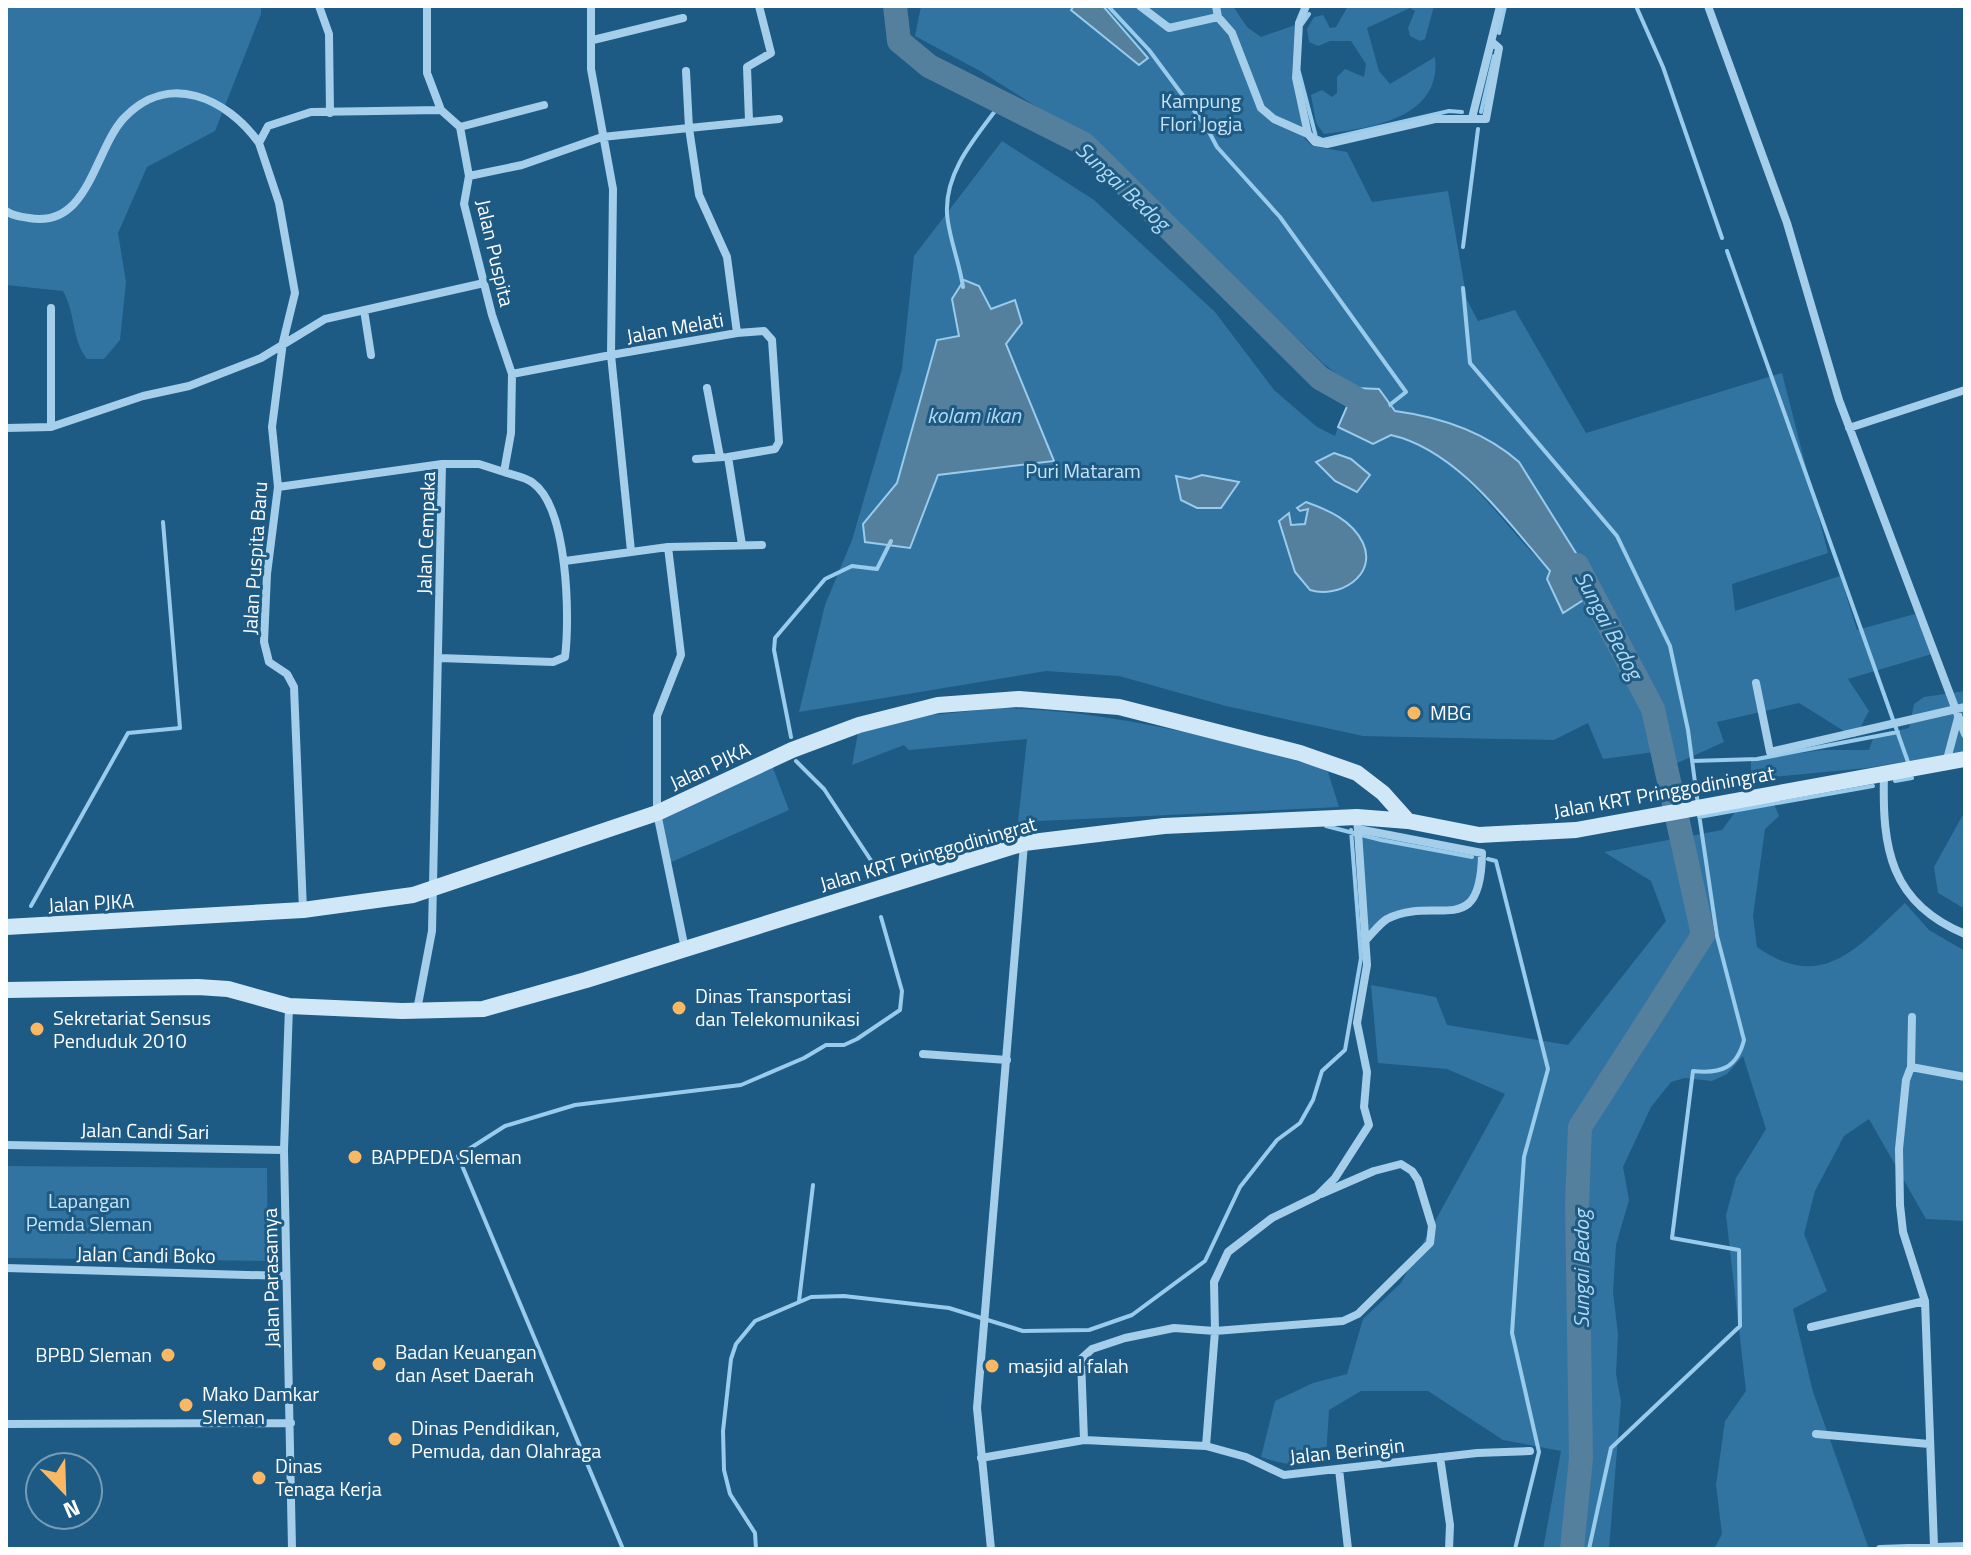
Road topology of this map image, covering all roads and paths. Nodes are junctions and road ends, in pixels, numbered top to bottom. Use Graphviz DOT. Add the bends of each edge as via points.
graph roads {
  1 [pos="319,6"];
  2 [pos="427,6"];
  3 [pos="591,6"];
  4 [pos="759,6"];
  5 [pos="1140,6"];
  6 [pos="1216,6"];
  7 [pos="1306,6"];
  8 [pos="1500,6"];
  9 [pos="1708,6"];
  10 [pos="1218,17"];
  11 [pos="683,18"];
  12 [pos="593,40"];
  13 [pos="1492,42"];
  14 [pos="686,71"];
  15 [pos="544,105"];
  16 [pos="441,110"];
  17 [pos="330,113"];
  18 [pos="1472,118"];
  19 [pos="779,119"];
  20 [pos="749,121"];
  21 [pos="460,127"];
  22 [pos="689,128"];
  23 [pos="1308,134"];
  24 [pos="602,137"];
  25 [pos="259,143"];
  26 [pos="469,176"];
  27 [pos="6,211"];
  28 [pos="484,283"];
  29 [pos="51,308"];
  30 [pos="364,310"];
  31 [pos="737,333"];
  32 [pos="283,342"];
  33 [pos="371,355"];
  34 [pos="611,355"];
  35 [pos="512,374"];
  36 [pos="707,388"];
  37 [pos="1965,390"];
  38 [pos="51,427"];
  39 [pos="6,428"];
  40 [pos="1849,428"];
  41 [pos="724,457"];
  42 [pos="696,459"];
  43 [pos="442,464"];
  44 [pos="504,472"];
  45 [pos="278,487"];
  46 [pos="742,545"];
  47 [pos="762,545"];
  48 [pos="668,547"];
  49 [pos="631,551"];
  50 [pos="565,561"];
  51 [pos="440,658"];
  52 [pos="1756,683"];
  53 [pos="1965,707"];
  54 [pos="1957,714"];
  55 [pos="1965,734"];
  56 [pos="1965,759"];
  57 [pos="1946,763"];
  58 [pos="1884,775"];
  59 [pos="657,813"];
  60 [pos="1408,821"];
  61 [pos="1358,823"];
  62 [pos="1024,843"];
  63 [pos="432,890"];
  64 [pos="303,910"];
  65 [pos="6,927"];
  66 [pos="1965,934"];
  67 [pos="1365,941"];
  68 [pos="685,949"];
  69 [pos="6,990"];
  70 [pos="289,1006"];
  71 [pos="417,1011"];
  72 [pos="1912,1017"];
  73 [pos="923,1054"];
  74 [pos="1007,1060"];
  75 [pos="1911,1067"];
  76 [pos="1965,1077"];
  77 [pos="6,1145"];
  78 [pos="284,1150"];
  79 [pos="1317,1196"];
  80 [pos="6,1268"];
  81 [pos="286,1276"];
  82 [pos="1925,1301"];
  83 [pos="1811,1327"];
  84 [pos="1215,1331"];
  85 [pos="291,1423"];
  86 [pos="6,1424"];
  87 [pos="1816,1434"];
  88 [pos="1084,1440"];
  89 [pos="1929,1444"];
  90 [pos="1206,1446"];
  91 [pos="1530,1451"];
  92 [pos="1440,1457"];
  93 [pos="981,1458"];
  94 [pos="1339,1469"];
  95 [pos="1934,1546"];
  96 [pos="1965,1546"];
  97 [pos="292,1549"];
  98 [pos="991,1549"];
  99 [pos="1348,1549"];
  100 [pos="1449,1549"];
  101 [pos="1880,1549"];
  1 -- 17 [label="street" via="329,34"];
  2 -- 16 [label="street" via="427,73"];
  3 -- 12 [label="street"];
  4 -- 20 [label="street" via="771,53 747,67"];
  5 -- 10 [label="street" via="1169,28"];
  6 -- 10 [label="street"];
  7 -- 23 [label="street" via="1295,62"];
  8 -- 13 [label="street"];
  9 -- 40 [label="street" via="1787,223"];
  10 -- 23 [label="street" via="1232,33 1261,108"];
  11 -- 12 [label="street"];
  12 -- 24 [label="street" via="591,69"];
  13 -- 18 [label="street"];
  13 -- 18 [label="street" via="1499,48 1490,112 1486,119"];
  14 -- 22 [label="street, Jalan Melati"];
  15 -- 21 [label="street"];
  16 -- 17 [label="street"];
  16 -- 21 [label="street"];
  17 -- 25 [label="street" via="283,119 268,126"];
  18 -- 23 [label="street" via="1435,119 1327,144"];
  19 -- 20 [label="street"];
  20 -- 22 [label="street"];
  21 -- 26 [label="street, Jalan Puspita"];
  22 -- 24 [label="street"];
  22 -- 31 [label="street, Jalan Melati" via="699,195 727,257"];
  24 -- 26 [label="street" via="522,165"];
  24 -- 34 [label="street" via="613,189"];
  25 -- 27 [label="street" via="234,113 208,97 184,92 157,96 123,119 94,176 67,210 41,220"];
  25 -- 32 [label="street, Jalan Puspita Baru" via="279,203 295,293"];
  26 -- 28 [label="street, Jalan Puspita" via="464,204"];
  28 -- 30 [label="street"];
  28 -- 35 [label="street, Jalan Puspita"];
  29 -- 38 [label="street"];
  30 -- 32 [label="street" via="325,319"];
  30 -- 33 [label="street"];
  31 -- 34 [label="street, Jalan Melati"];
  31 -- 41 [label="street" via="764,331 772,340 779,442 775,449"];
  32 -- 38 [label="street" via="261,358 189,386"];
  32 -- 45 [label="street, Jalan Puspita Baru" via="272,427"];
  34 -- 35 [label="street"];
  34 -- 49 [label="street, Jalan Melati"];
  35 -- 44 [label="street"];
  36 -- 41 [label="street"];
  37 -- 40 [label="street"];
  38 -- 39 [label="street"];
  40 -- 54 [label="street"];
  41 -- 42 [label="street"];
  41 -- 46 [label="street"];
  43 -- 44 [label="street, Jalan Cempaka" via="479,464"];
  43 -- 45 [label="street"];
  43 -- 51 [label="street, Jalan Cempaka"];
  44 -- 50 [label="street, Jalan Cempaka" via="533,483 545,498"];
  45 -- 64 [label="street, Jalan Puspita Baru" via="264,642 269,662 287,674 294,687"];
  46 -- 47 [label="street"];
  46 -- 48 [label="street"];
  48 -- 49 [label="street"];
  48 -- 59 [label="street" via="681,655 657,716"];
  49 -- 50 [label="street"];
  50 -- 51 [label="street, Jalan Cempaka" via="567,643 562,660"];
  51 -- 63 [label="street, Jalan Cempaka"];
  52 -- 54 [label="street" via="1770,752"];
  53 -- 54 [label="street"];
  54 -- 55 [label="street"];
  54 -- 57 [label="street"];
  56 -- 57 [label="main road, Jalan KRT Pringgodiningrat"];
  57 -- 58 [label="main road, Jalan KRT Pringgodiningrat"];
  58 -- 60 [label="main road, Jalan KRT Pringgodiningrat" via="1576,830 1479,835"];
  58 -- 66 [label="street" via="1886,849 1902,886 1922,909"];
  59 -- 60 [label="main road, Jalan PJKA" via="859,725 938,705 1019,699 1119,707 1300,753 1357,773"];
  59 -- 63 [label="main road, Jalan PJKA"];
  59 -- 68 [label="street"];
  60 -- 61 [label="main road, Jalan KRT Pringgodiningrat"];
  61 -- 62 [label="main road, Jalan KRT Pringgodiningrat" via="1164,826"];
  61 -- 67 [label="street"];
  61 -- 67 [label="street" via="1482,853 1474,899 1453,910 1401,914 1384,921"];
  62 -- 68 [label="main road, Jalan KRT Pringgodiningrat"];
  62 -- 74 [label="street"];
  63 -- 64 [label="main road, Jalan PJKA"];
  63 -- 71 [label="street, Jalan Cempaka" via="432,931"];
  64 -- 65 [label="main road, Jalan PJKA"];
  67 -- 79 [label="street" via="1367,979 1356,1011 1367,1072 1364,1107 1369,1125"];
  68 -- 71 [label="main road, Jalan KRT Pringgodiningrat" via="506,1004"];
  69 -- 70 [label="main road, Jalan KRT Pringgodiningrat" via="198,987 228,989"];
  70 -- 71 [label="main road, Jalan KRT Pringgodiningrat"];
  70 -- 78 [label="street, Jalan Parasamya"];
  72 -- 75 [label="street"];
  73 -- 74 [label="street"];
  74 -- 93 [label="street" via="983,1296 977,1408"];
  75 -- 76 [label="street"];
  75 -- 82 [label="street" via="1899,1149 1900,1205"];
  77 -- 78 [label="street, Jalan Candi Sari"];
  78 -- 81 [label="street, Jalan Parasamya"];
  79 -- 84 [label="street" via="1272,1218 1228,1252 1214,1282"];
  79 -- 84 [label="street" via="1401,1164 1418,1180 1432,1226 1430,1243 1352,1318"];
  80 -- 81 [label="street, Jalan Candi Boko"];
  81 -- 85 [label="street, Jalan Parasamya"];
  82 -- 83 [label="street"];
  82 -- 89 [label="street"];
  84 -- 88 [label="street" via="1174,1328 1092,1349 1081,1359"];
  84 -- 90 [label="street"];
  85 -- 86 [label="street"];
  85 -- 97 [label="street, Jalan Parasamya"];
  87 -- 89 [label="street"];
  88 -- 90 [label="street, Jalan Beringin"];
  88 -- 93 [label="street, Jalan Beringin"];
  89 -- 95 [label="street"];
  90 -- 94 [label="street, Jalan Beringin" via="1284,1475"];
  91 -- 92 [label="street, Jalan Beringin"];
  92 -- 94 [label="street, Jalan Beringin"];
  92 -- 100 [label="street"];
  93 -- 98 [label="street"];
  94 -- 99 [label="street"];
  95 -- 96 [label="street"];
  95 -- 101 [label="street"];
}
